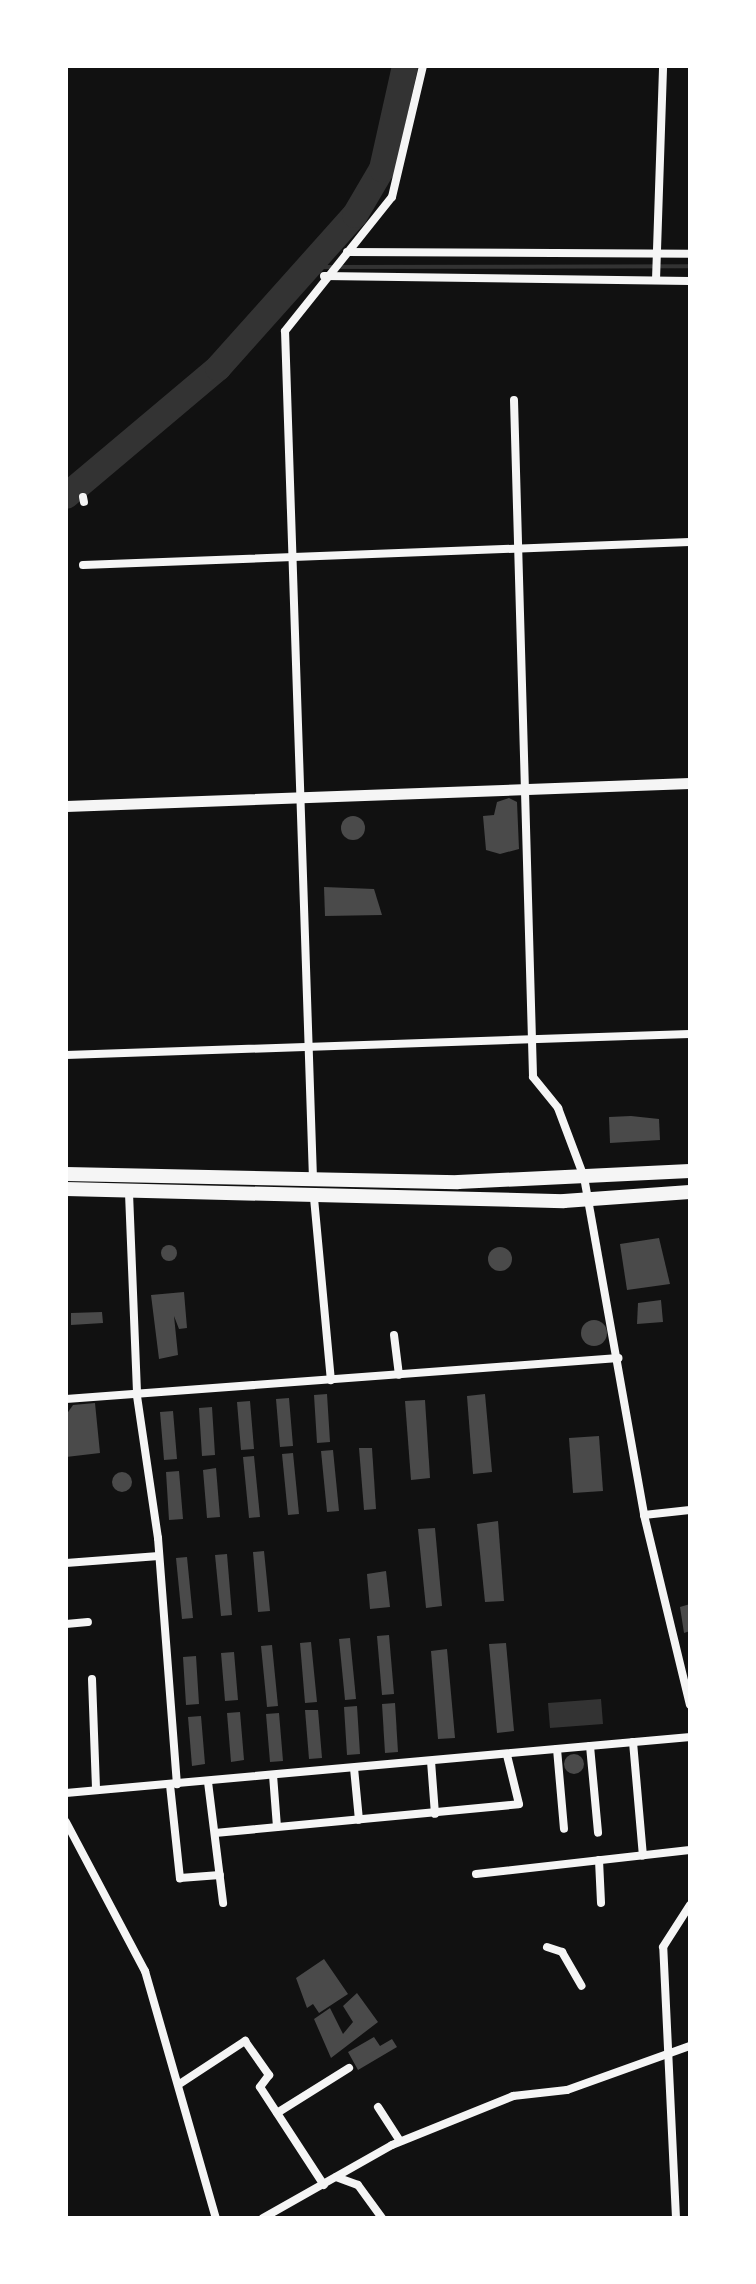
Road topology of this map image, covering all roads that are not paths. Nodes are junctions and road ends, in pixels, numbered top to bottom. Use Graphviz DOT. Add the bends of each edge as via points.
graph roads {
  1 [pos="423,66"];
  2 [pos="663,66"];
  3 [pos="347,252"];
  4 [pos="690,254"];
  5 [pos="656,258"];
  6 [pos="330,270"];
  7 [pos="657,278"];
  8 [pos="690,281"];
  9 [pos="514,400"];
  10 [pos="690,542"];
  11 [pos="520,550"];
  12 [pos="293,558"];
  13 [pos="83,565"];
  14 [pos="690,783"];
  15 [pos="528,788"];
  16 [pos="301,798"];
  17 [pos="66,806"];
  18 [pos="690,1034"];
  19 [pos="531,1039"];
  20 [pos="308,1046"];
  21 [pos="66,1055"];
  22 [pos="690,1171"];
  23 [pos="66,1174"];
  24 [pos="584,1177"];
  25 [pos="313,1180"];
  26 [pos="66,1189"];
  27 [pos="690,1192"];
  28 [pos="129,1193"];
  29 [pos="314,1198"];
  30 [pos="589,1199"];
  31 [pos="394,1335"];
  32 [pos="618,1358"];
  33 [pos="399,1375"];
  34 [pos="331,1380"];
  35 [pos="137,1396"];
  36 [pos="66,1399"];
  37 [pos="690,1510"];
  38 [pos="644,1515"];
  39 [pos="159,1556"];
  40 [pos="66,1563"];
  41 [pos="88,1622"];
  42 [pos="66,1624"];
  43 [pos="92,1679"];
  44 [pos="690,1705"];
  45 [pos="690,1737"];
  46 [pos="633,1742"];
  47 [pos="590,1746"];
  48 [pos="557,1749"];
  49 [pos="507,1755"];
  50 [pos="431,1761"];
  51 [pos="354,1768"];
  52 [pos="273,1775"];
  53 [pos="208,1782"];
  54 [pos="174,1784"];
  55 [pos="96,1790"];
  56 [pos="66,1793"];
  57 [pos="435,1814"];
  58 [pos="359,1820"];
  59 [pos="66,1822"];
  60 [pos="277,1827"];
  61 [pos="564,1829"];
  62 [pos="215,1833"];
  63 [pos="598,1833"];
  64 [pos="690,1850"];
  65 [pos="643,1856"];
  66 [pos="599,1860"];
  67 [pos="476,1874"];
  68 [pos="220,1875"];
  69 [pos="223,1903"];
  70 [pos="601,1903"];
  71 [pos="690,1905"];
  72 [pos="547,1947"];
  73 [pos="582,1986"];
  74 [pos="690,2046"];
  75 [pos="672,2054"];
  76 [pos="349,2068"];
  77 [pos="181,2083"];
  78 [pos="378,2107"];
  79 [pos="277,2113"];
  80 [pos="400,2141"];
  81 [pos="336,2177"];
  82 [pos="324,2185"];
  83 [pos="216,2218"];
  84 [pos="263,2218"];
  85 [pos="382,2218"];
  86 [pos="676,2218"];
  1 -- 3 [label="street" via="397,188"];
  2 -- 5 [label="street"];
  3 -- 5 [label="street"];
  3 -- 6 [label="street"];
  4 -- 5 [label="street"];
  5 -- 7 [label="street"];
  6 -- 7 [label="street"];
  6 -- 12 [label="street" via="286,322"];
  7 -- 8 [label="street"];
  9 -- 11 [label="street"];
  10 -- 11 [label="street"];
  11 -- 12 [label="street"];
  11 -- 15 [label="street"];
  12 -- 13 [label="street"];
  12 -- 16 [label="street"];
  14 -- 15 [label="street"];
  15 -- 16 [label="street"];
  15 -- 19 [label="street"];
  16 -- 17 [label="street"];
  16 -- 20 [label="street"];
  18 -- 19 [label="street"];
  19 -- 20 [label="street"];
  19 -- 24 [label="street" via="533,1077 558,1108"];
  20 -- 21 [label="street"];
  20 -- 25 [label="street"];
  22 -- 24 [label="main road"];
  23 -- 25 [label="main road"];
  24 -- 25 [label="main road"];
  24 -- 30 [label="street"];
  26 -- 28 [label="main road"];
  27 -- 30 [label="main road"];
  28 -- 29 [label="main road"];
  28 -- 35 [label="street"];
  29 -- 30 [label="main road"];
  29 -- 34 [label="street"];
  30 -- 32 [label="street"];
  31 -- 33 [label="street"];
  32 -- 33 [label="street"];
  32 -- 38 [label="street"];
  33 -- 34 [label="street"];
  34 -- 35 [label="street"];
  35 -- 36 [label="street"];
  35 -- 39 [label="street"];
  37 -- 38 [label="street"];
  38 -- 44 [label="street"];
  39 -- 40 [label="street"];
  39 -- 54 [label="street"];
  41 -- 42 [label="street"];
  43 -- 55 [label="street"];
  45 -- 46 [label="street"];
  46 -- 47 [label="street"];
  46 -- 65 [label="street"];
  47 -- 48 [label="street"];
  47 -- 63 [label="street"];
  48 -- 49 [label="street"];
  48 -- 61 [label="street"];
  49 -- 50 [label="street"];
  49 -- 57 [label="street" via="519,1804"];
  50 -- 51 [label="street"];
  50 -- 57 [label="street"];
  51 -- 52 [label="street"];
  51 -- 58 [label="street"];
  52 -- 53 [label="street"];
  52 -- 60 [label="street"];
  53 -- 54 [label="street"];
  53 -- 62 [label="street"];
  54 -- 55 [label="street"];
  54 -- 68 [label="street" via="180,1878"];
  55 -- 56 [label="street"];
  57 -- 58 [label="street"];
  58 -- 60 [label="street"];
  59 -- 77 [label="street" via="145,1971"];
  60 -- 62 [label="street"];
  62 -- 68 [label="street"];
  64 -- 65 [label="street"];
  65 -- 66 [label="street"];
  66 -- 67 [label="street"];
  66 -- 70 [label="street"];
  68 -- 69 [label="street"];
  71 -- 75 [label="street" via="663,1947"];
  72 -- 73 [label="street" via="562,1952"];
  74 -- 75 [label="street"];
  75 -- 80 [label="street" via="567,2090 513,2096"];
  75 -- 86 [label="street"];
  76 -- 79 [label="street"];
  77 -- 79 [label="street" via="245,2041 269,2075 260,2087"];
  77 -- 83 [label="street"];
  78 -- 80 [label="street"];
  79 -- 82 [label="street"];
  80 -- 81 [label="street"];
  81 -- 82 [label="street"];
  81 -- 85 [label="street" via="368,2194"];
  82 -- 84 [label="street"];
}
